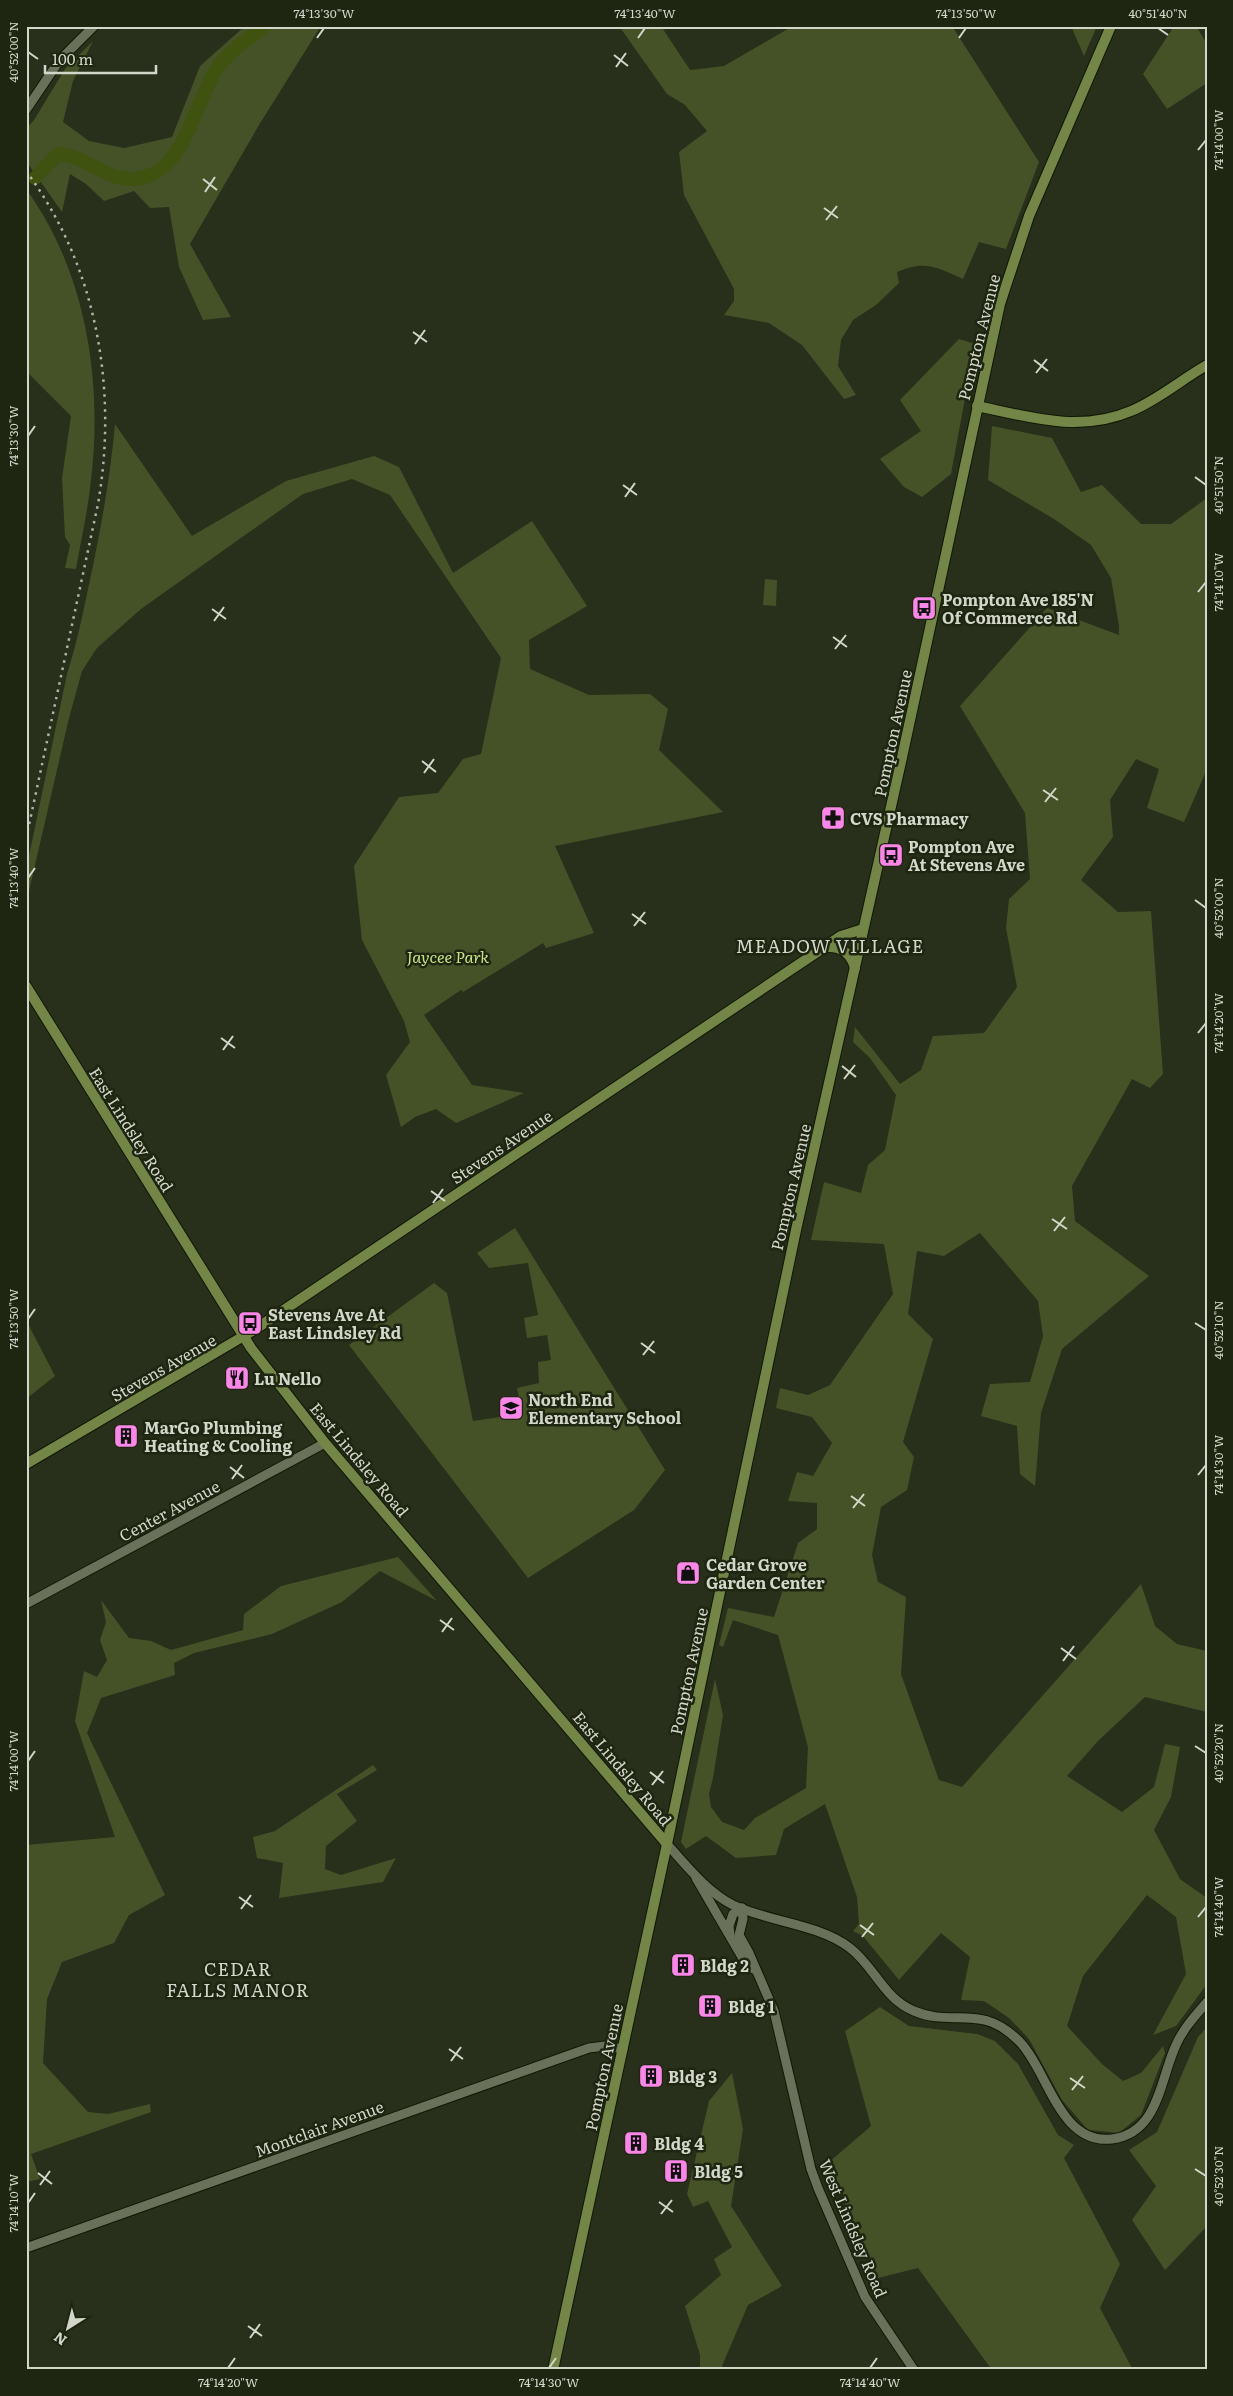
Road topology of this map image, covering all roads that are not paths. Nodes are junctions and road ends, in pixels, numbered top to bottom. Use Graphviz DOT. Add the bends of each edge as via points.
graph roads {
  1 [pos="94,26"];
  2 [pos="1111,26"];
  3 [pos="26,110"];
  4 [pos="1207,365"];
  5 [pos="977,406"];
  6 [pos="863,930"];
  7 [pos="826,946"];
  8 [pos="855,968"];
  9 [pos="26,986"];
  10 [pos="243,1337"];
  11 [pos="325,1443"];
  12 [pos="26,1464"];
  13 [pos="26,1604"];
  14 [pos="667,1844"];
  15 [pos="694,1873"];
  16 [pos="742,1908"];
  17 [pos="730,1937"];
  18 [pos="757,1973"];
  19 [pos="1207,2002"];
  20 [pos="623,2049"];
  21 [pos="26,2248"];
  22 [pos="553,2370"];
  23 [pos="914,2370"];
  1 -- 3 [label="street" via="59,61"];
  2 -- 5 [label="main road, Pompton Avenue" via="1020,240 1000,304"];
  4 -- 5 [label="main road" via="1140,407 1096,422 1058,422"];
  5 -- 6 [label="main road, Pompton Avenue"];
  6 -- 7 [label="main road, Stevens Avenue" via="841,936"];
  6 -- 8 [label="main road, Pompton Avenue"];
  7 -- 8 [label="main road" via="844,950"];
  7 -- 10 [label="main road, Stevens Avenue"];
  8 -- 14 [label="main road, Pompton Avenue" via="786,1274"];
  9 -- 10 [label="main road, East Lindsley Road"];
  10 -- 11 [label="main road, East Lindsley Road"];
  10 -- 12 [label="main road, Stevens Avenue"];
  11 -- 13 [label="street, Center Avenue"];
  11 -- 14 [label="main road, East Lindsley Road"];
  14 -- 15 [label="street"];
  14 -- 20 [label="main road, Pompton Avenue"];
  15 -- 16 [label="street" via="722,1898"];
  15 -- 17 [label="street, West Lindsley Road"];
  16 -- 17 [label="street" via="733,1914"];
  16 -- 18 [label="street, West Lindsley Road" via="739,1935"];
  16 -- 19 [label="street" via="841,1942 858,1954 892,1996 916,2012 978,2018 1002,2026 1037,2064 1072,2125 1090,2136 1121,2137 1143,2124 1157,2100 1179,2039"];
  17 -- 18 [label="street, West Lindsley Road"];
  18 -- 23 [label="street, West Lindsley Road" via="777,2024 818,2188 865,2296"];
  20 -- 21 [label="street, Montclair Avenue" via="589,2048"];
  20 -- 22 [label="main road, Pompton Avenue"];
}
